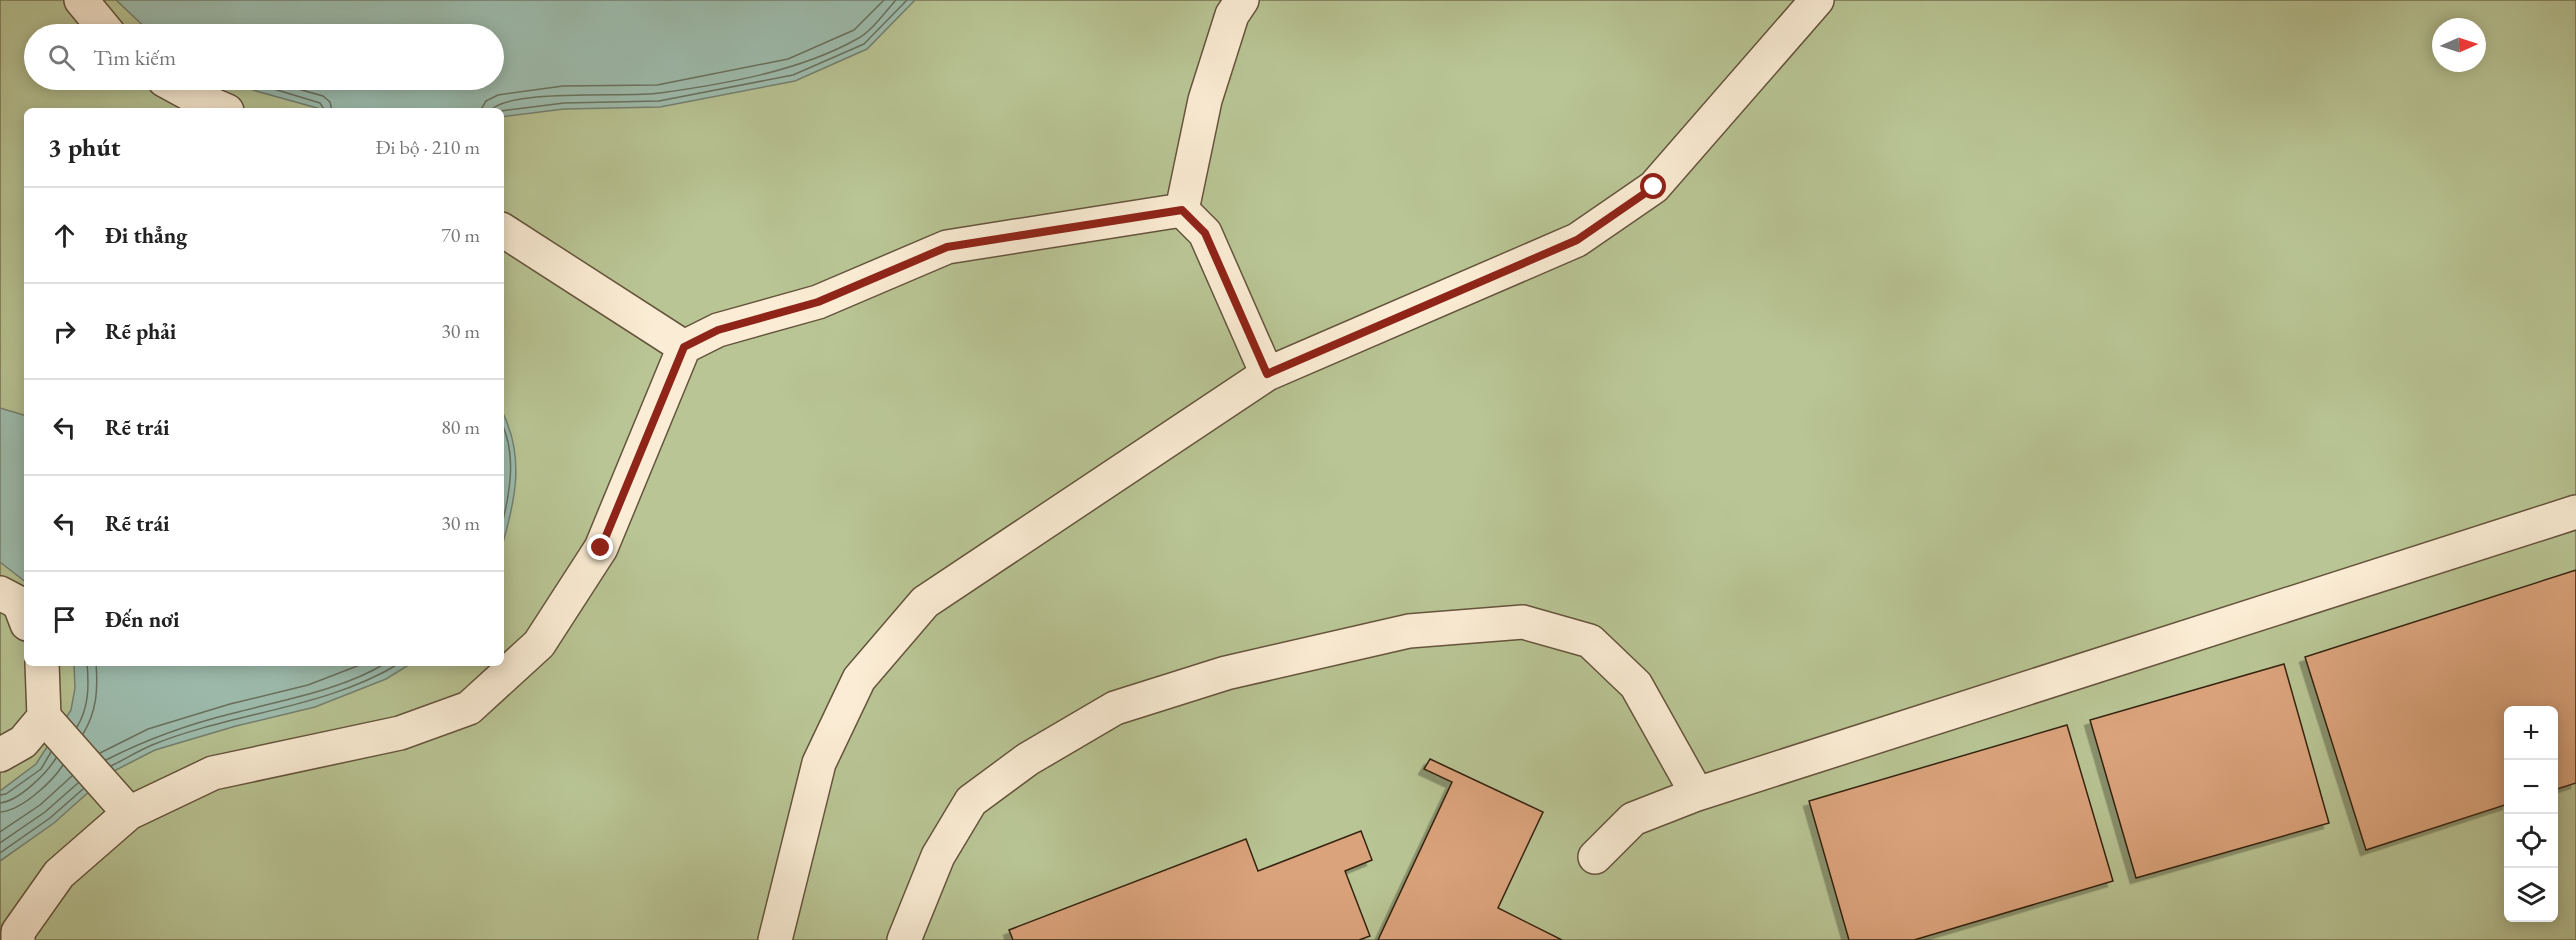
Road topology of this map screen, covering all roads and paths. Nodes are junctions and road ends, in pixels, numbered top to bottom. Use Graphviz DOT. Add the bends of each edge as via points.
graph roads {
  1 [pos="81,0"];
  2 [pos="1242,0"];
  3 [pos="1817,0"];
  4 [pos="101,24"];
  5 [pos="182,90"];
  6 [pos="220,108"];
  7 [pos="1182,210"];
  8 [pos="504,231"];
  9 [pos="684,347"];
  10 [pos="1267,374"];
  11 [pos="2576,512"];
  12 [pos="0,593"];
  13 [pos="24,616"];
  14 [pos="42,666"];
  15 [pos="44,717"];
  16 [pos="0,755"];
  17 [pos="1697,794"];
  18 [pos="129,813"];
  19 [pos="1595,857"];
  20 [pos="18,940"];
  21 [pos="775,940"];
  22 [pos="904,940"];
  1 -- 4 [label="lane"];
  2 -- 7 [label="lane" via="1232,15 1205,100"];
  3 -- 10 [label="lane" via="1654,187 1577,240"];
  5 -- 6 [label="lane"];
  7 -- 9 [label="lane" via="947,247 818,302 718,330"];
  7 -- 10 [label="lane" via="1205,233"];
  8 -- 9 [label="lane"];
  9 -- 18 [label="lane" via="601,548 539,644 469,708 400,733 213,773"];
  10 -- 21 [label="lane" via="925,602 859,680 819,764"];
  11 -- 17 [label="lane"];
  12 -- 13 [label="lane" via="19,603"];
  14 -- 15 [label="lane"];
  15 -- 16 [label="lane" via="23,742"];
  15 -- 18 [label="lane"];
  17 -- 19 [label="lane" via="1633,819"];
  17 -- 22 [label="lane" via="1636,685 1590,641 1523,622 1410,631 1226,674 1115,708 1028,759 970,801 938,856"];
  18 -- 20 [label="lane" via="59,874 18,932"];
}
